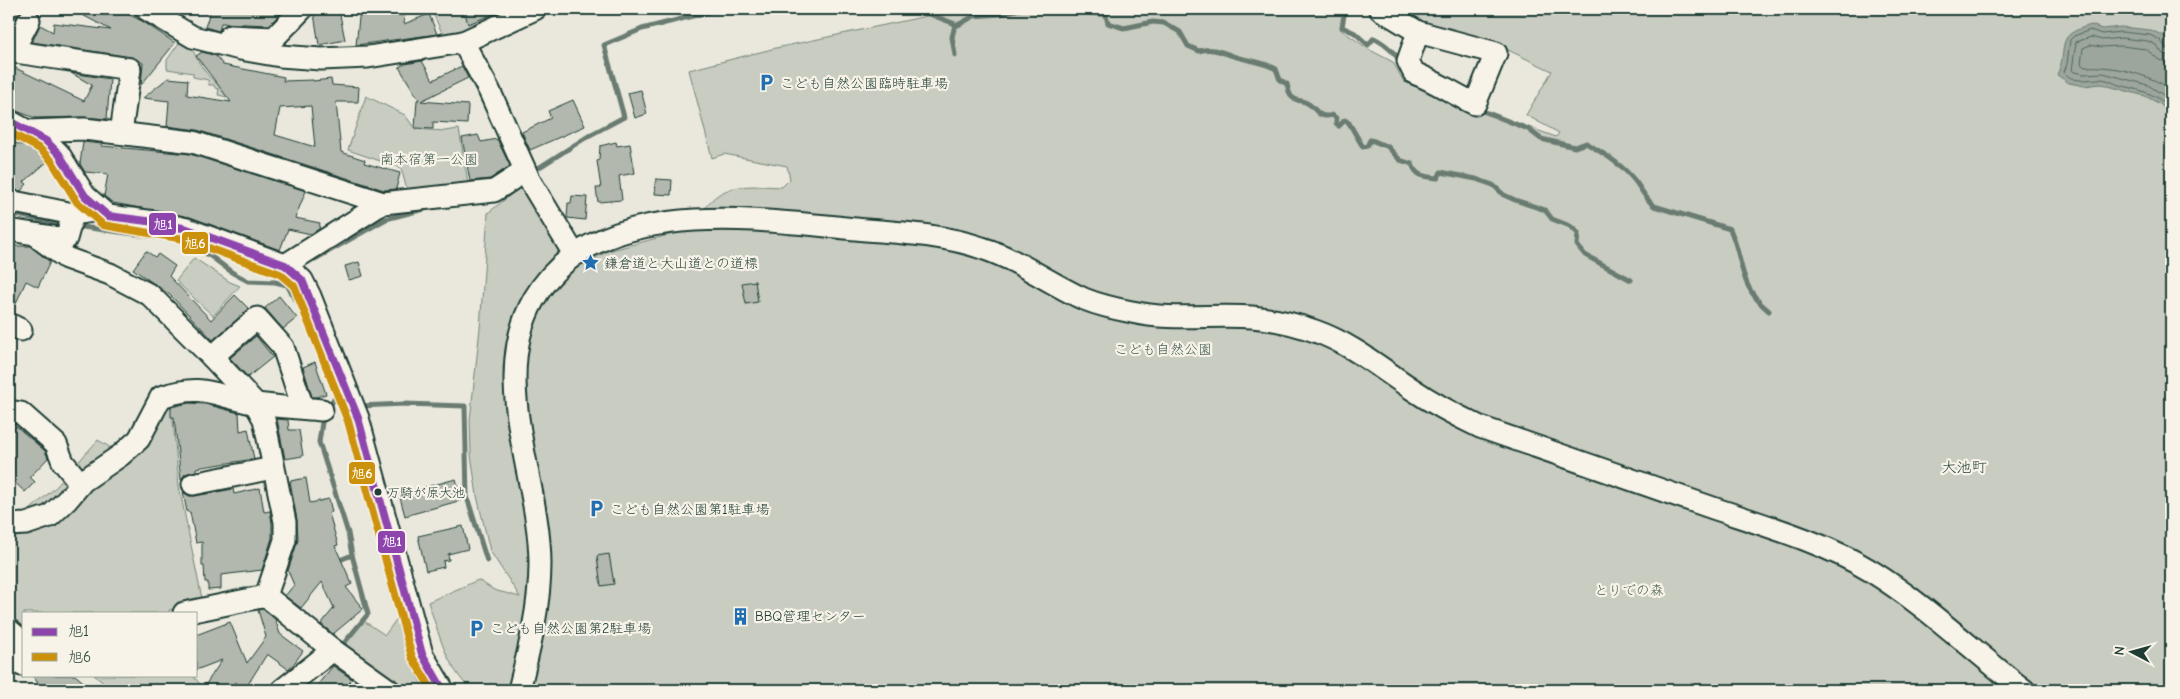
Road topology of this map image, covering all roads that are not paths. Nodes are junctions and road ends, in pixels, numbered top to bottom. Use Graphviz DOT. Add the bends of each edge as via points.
graph roads {
  1 [pos="302,9"];
  2 [pos="535,9"];
  3 [pos="1380,9"];
  4 [pos="157,12"];
  5 [pos="29,20"];
  6 [pos="1418,32"];
  7 [pos="192,37"];
  8 [pos="463,42"];
  9 [pos="10,52"];
  10 [pos="9,121"];
  11 [pos="28,131"];
  12 [pos="121,133"];
  13 [pos="528,176"];
  14 [pos="9,202"];
  15 [pos="383,203"];
  16 [pos="100,210"];
  17 [pos="70,223"];
  18 [pos="9,230"];
  19 [pos="40,235"];
  20 [pos="574,254"];
  21 [pos="285,265"];
  22 [pos="212,357"];
  23 [pos="255,404"];
  24 [pos="9,411"];
  25 [pos="273,468"];
  26 [pos="80,483"];
  27 [pos="193,484"];
  28 [pos="9,525"];
  29 [pos="266,596"];
  30 [pos="189,612"];
  31 [pos="9,630"];
  32 [pos="333,650"];
  33 [pos="22,665"];
  34 [pos="2012,686"];
  35 [pos="282,690"];
  36 [pos="389,690"];
  37 [pos="443,690"];
  38 [pos="519,690"];
  1 -- 7 [label="street" via="274,38"];
  2 -- 8 [label="street"];
  3 -- 6 [label="street"];
  4 -- 7 [label="street"];
  5 -- 9 [label="street"];
  7 -- 8 [label="street" via="280,56 322,59 368,56"];
  8 -- 13 [label="street"];
  9 -- 12 [label="street" via="130,69"];
  10 -- 11 [label="street"];
  11 -- 12 [label="street" via="84,129"];
  11 -- 16 [label="street" via="46,141 59,154 85,196"];
  12 -- 15 [label="street" via="193,142"];
  13 -- 15 [label="street" via="494,191"];
  13 -- 20 [label="street"];
  14 -- 17 [label="street"];
  15 -- 21 [label="street"];
  16 -- 17 [label="street"];
  16 -- 21 [label="street" via="120,219 187,229"];
  17 -- 19 [label="street" via="66,239"];
  18 -- 19 [label="street"];
  19 -- 22 [label="street" via="40,239 66,258 110,274 150,295"];
  20 -- 34 [label="street" via="622,233 681,222 742,218 799,223 944,238 983,248 1084,299 1136,314 1252,317 1312,329 1351,347 1440,407 1480,428 1840,555 1891,585 1960,638"];
  20 -- 38 [label="street" via="549,276 533,301 521,330 515,359 514,387 540,563 535,614"];
  21 -- 37 [label="street" via="302,280 310,296 354,409 422,654"];
  22 -- 23 [label="street"];
  22 -- 23 [label="street" via="258,318 284,347 313,409"];
  23 -- 25 [label="street" via="264,419"];
  23 -- 26 [label="street" via="208,390 161,397 139,439"];
  24 -- 26 [label="street" via="21,412 56,444 63,462"];
  25 -- 27 [label="street"];
  25 -- 29 [label="street" via="285,522 285,540"];
  26 -- 28 [label="street" via="50,516 26,524"];
  29 -- 30 [label="street"];
  29 -- 32 [label="street"];
  31 -- 33 [label="street" via="21,640"];
  32 -- 35 [label="street"];
  32 -- 36 [label="street"];
}
